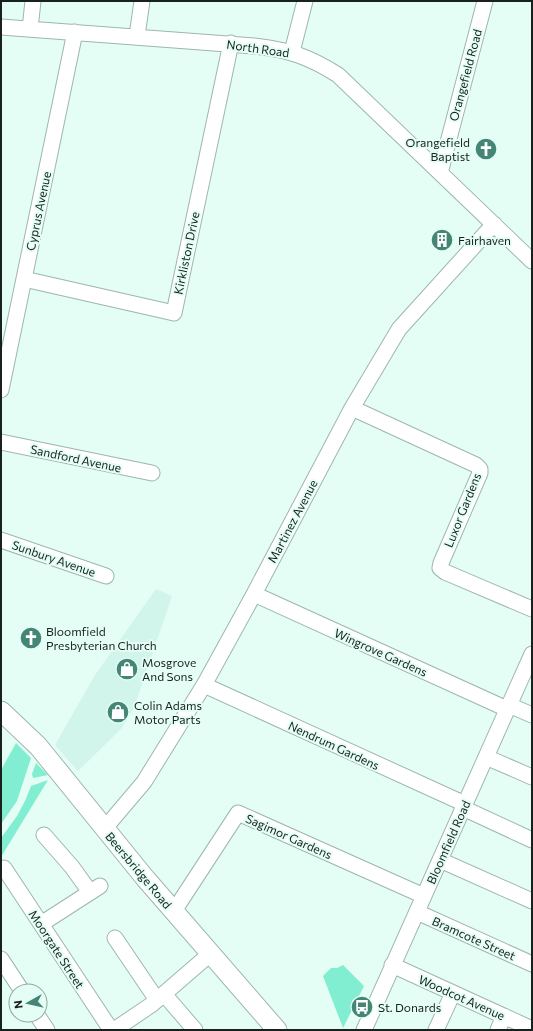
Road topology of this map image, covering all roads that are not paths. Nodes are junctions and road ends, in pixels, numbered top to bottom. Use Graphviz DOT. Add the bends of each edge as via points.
graph roads {
  1 [pos="33,1"];
  2 [pos="142,1"];
  3 [pos="305,1"];
  4 [pos="485,1"];
  5 [pos="1,27"];
  6 [pos="30,29"];
  7 [pos="75,32"];
  8 [pos="137,36"];
  9 [pos="231,43"];
  10 [pos="292,52"];
  11 [pos="440,173"];
  12 [pos="494,224"];
  13 [pos="532,261"];
  14 [pos="24,280"];
  15 [pos="1,390"];
  16 [pos="352,408"];
  17 [pos="1,442"];
  18 [pos="152,473"];
  19 [pos="1,540"];
  20 [pos="106,576"];
  21 [pos="254,594"];
  22 [pos="532,609"];
  23 [pos="532,654"];
  24 [pos="204,685"];
  25 [pos="508,707"];
  26 [pos="1,711"];
  27 [pos="532,715"];
  28 [pos="486,757"];
  29 [pos="532,777"];
  30 [pos="464,806"];
  31 [pos="104,828"];
  32 [pos="44,835"];
  33 [pos="532,840"];
  34 [pos="440,860"];
  35 [pos="4,868"];
  36 [pos="424,896"];
  37 [pos="532,901"];
  38 [pos="174,910"];
  39 [pos="417,912"];
  40 [pos="41,924"];
  41 [pos="115,938"];
  42 [pos="210,954"];
  43 [pos="1,959"];
  44 [pos="532,964"];
  45 [pos="392,965"];
  46 [pos="17,983"];
  47 [pos="453,993"];
  48 [pos="161,997"];
  49 [pos="504,1016"];
  50 [pos="532,1029"];
  51 [pos="111,1030"];
  52 [pos="114,1030"];
  53 [pos="195,1030"];
  54 [pos="277,1030"];
  55 [pos="364,1030"];
  56 [pos="436,1030"];
  57 [pos="498,1030"];
  1 -- 6 [label="street"];
  2 -- 8 [label="street"];
  3 -- 10 [label="street"];
  4 -- 11 [label="street, Orangefield Road"];
  5 -- 6 [label="street, North Road"];
  6 -- 7 [label="street, North Road"];
  7 -- 8 [label="street, North Road"];
  7 -- 14 [label="street, Cyprus Avenue"];
  8 -- 9 [label="street, North Road"];
  9 -- 10 [label="street, North Road" via="279,48"];
  9 -- 14 [label="street, Kirkliston Drive" via="174,313"];
  10 -- 11 [label="street, North Road" via="323,65 338,75"];
  11 -- 12 [label="street, North Road"];
  12 -- 13 [label="street, North Road"];
  12 -- 16 [label="street, Martinez Avenue" via="398,330"];
  14 -- 15 [label="street, Cyprus Avenue"];
  16 -- 21 [label="street, Martinez Avenue"];
  16 -- 22 [label="street, Luxor Gardens" via="480,469 440,568"];
  17 -- 18 [label="street, Sandford Avenue"];
  19 -- 20 [label="street, Sunbury Avenue"];
  21 -- 24 [label="street, Martinez Avenue"];
  21 -- 25 [label="street, Wingrove Gardens"];
  23 -- 25 [label="street, Bloomfield Road"];
  24 -- 30 [label="street, Nendrum Gardens"];
  24 -- 31 [label="street, Martinez Avenue" via="144,782"];
  25 -- 27 [label="street, Wingrove Gardens"];
  25 -- 28 [label="street, Bloomfield Road"];
  26 -- 31 [label="main road, Beersbridge Road" via="38,746"];
  28 -- 29 [label="street"];
  28 -- 30 [label="street, Bloomfield Road"];
  30 -- 33 [label="street, Nendrum Gardens"];
  30 -- 34 [label="street, Bloomfield Road"];
  31 -- 38 [label="main road, Beersbridge Road"];
  32 -- 40 [label="street" via="95,889"];
  34 -- 36 [label="street, Bloomfield Road"];
  34 -- 37 [label="street"];
  35 -- 40 [label="street, Moorgate Street"];
  36 -- 38 [label="street, Sagimor Gardens" via="238,813"];
  36 -- 39 [label="street, Bloomfield Road"];
  38 -- 42 [label="main road, Beersbridge Road"];
  39 -- 44 [label="street, Bramcote Street"];
  39 -- 45 [label="street, Bloomfield Road"];
  40 -- 51 [label="street, Moorgate Street"];
  41 -- 48 [label="street"];
  42 -- 48 [label="street"];
  42 -- 54 [label="main road, Beersbridge Road"];
  43 -- 46 [label="street"];
  45 -- 47 [label="street, Woodcot Avenue"];
  45 -- 55 [label="street, Bloomfield Road"];
  47 -- 49 [label="street, Woodcot Avenue"];
  47 -- 56 [label="street"];
  48 -- 52 [label="street"];
  48 -- 53 [label="street"];
  49 -- 50 [label="street, Woodcot Avenue"];
  49 -- 57 [label="street"];
}
